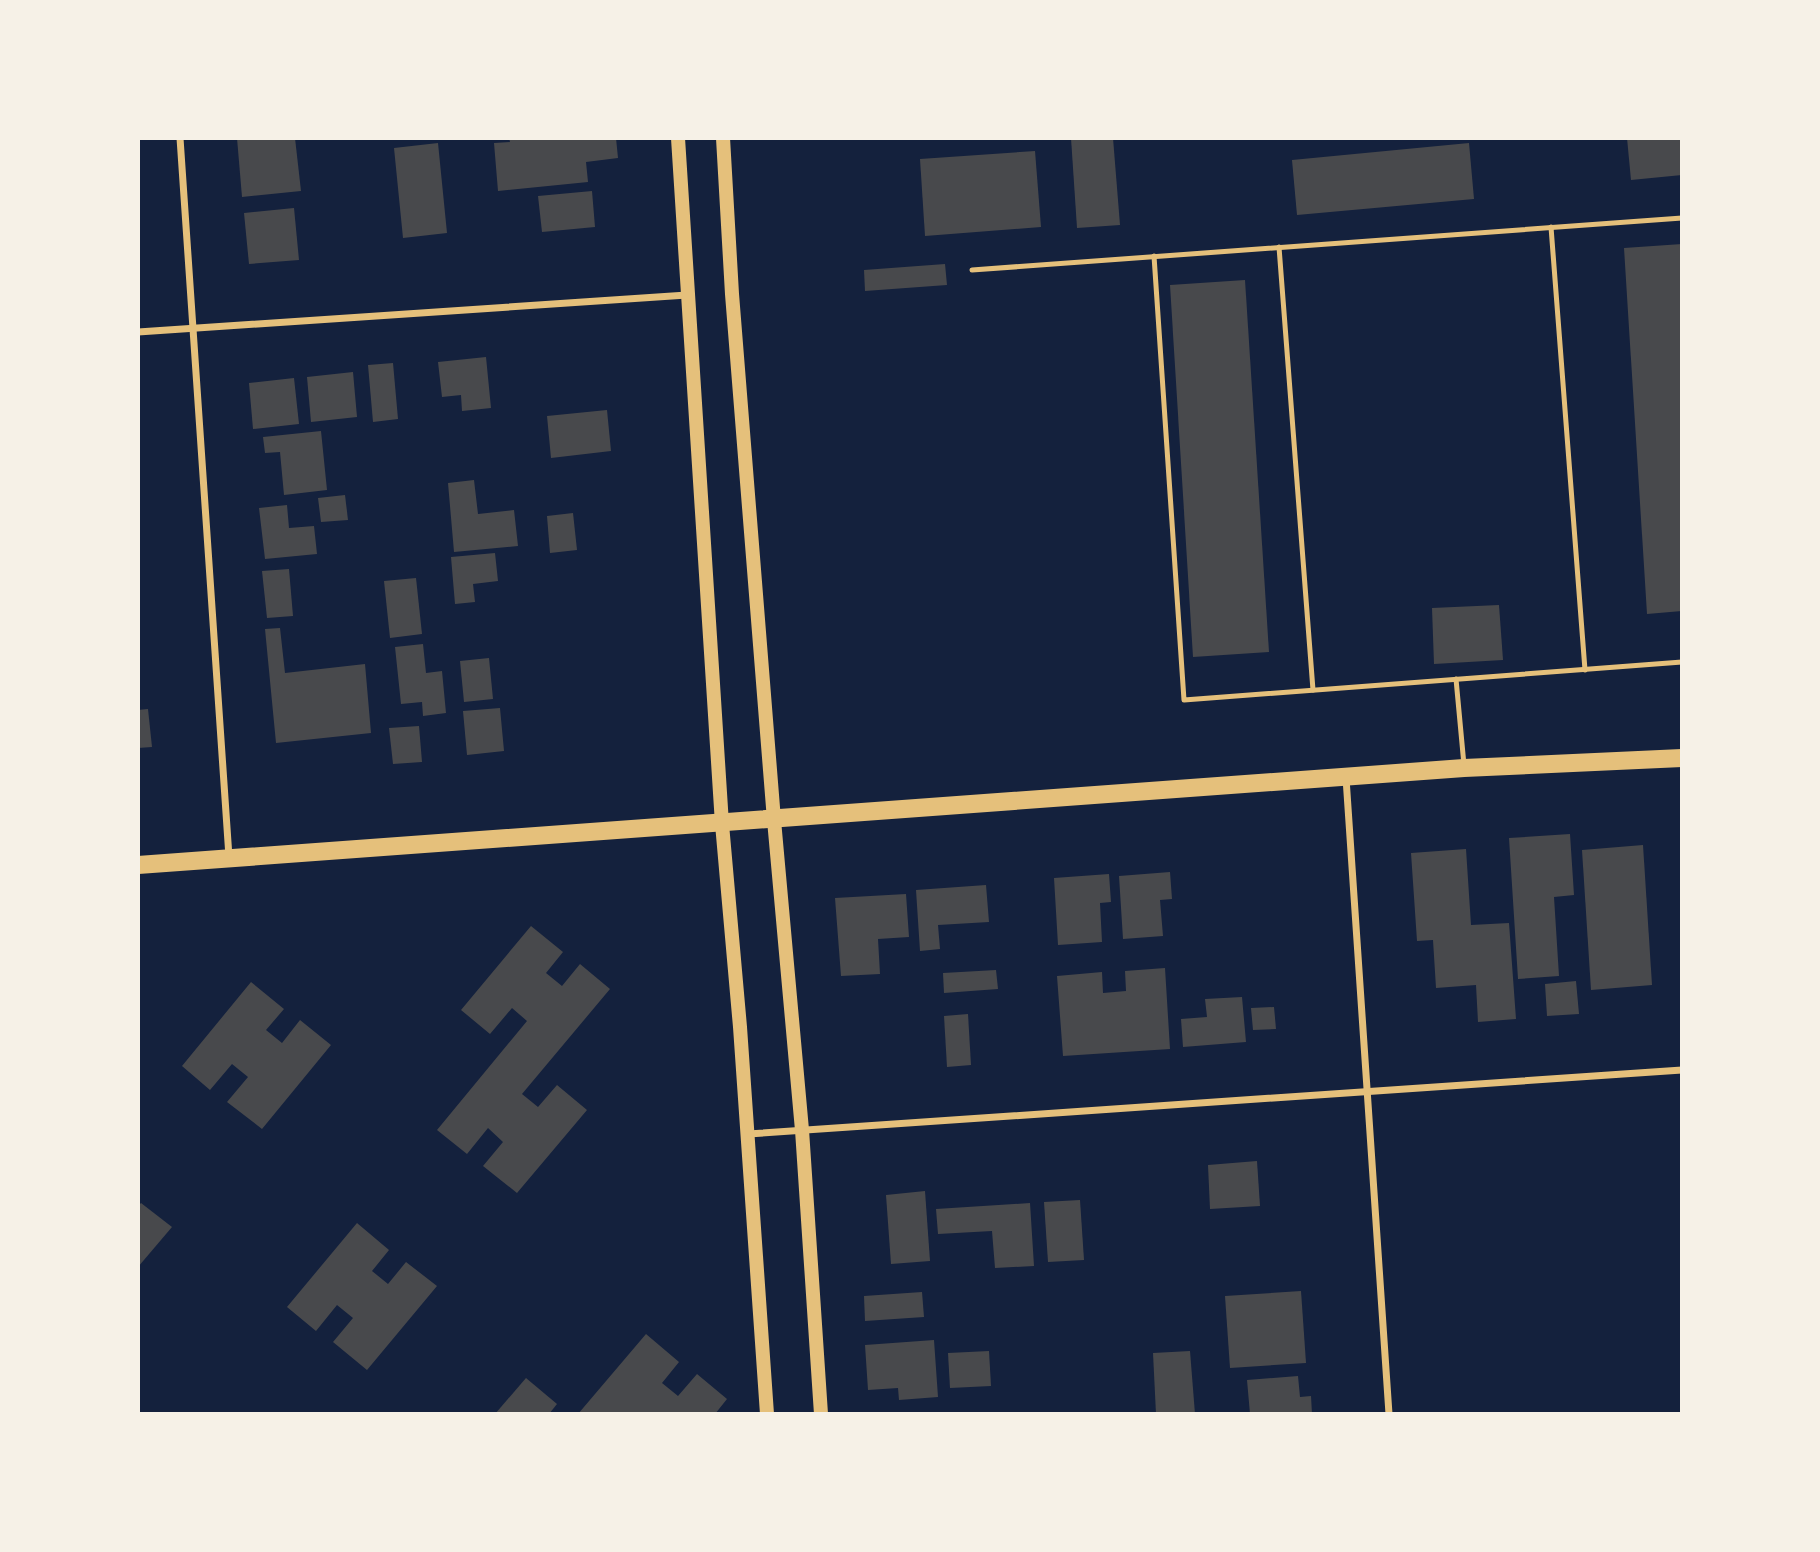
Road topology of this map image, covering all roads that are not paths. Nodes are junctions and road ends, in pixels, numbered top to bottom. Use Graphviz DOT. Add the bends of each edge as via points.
graph roads {
  1 [pos="180,138"];
  2 [pos="678,138"];
  3 [pos="723,138"];
  4 [pos="1682,218"];
  5 [pos="1551,227"];
  6 [pos="1279,247"];
  7 [pos="1154,256"];
  8 [pos="972,270"];
  9 [pos="687,295"];
  10 [pos="193,328"];
  11 [pos="138,332"];
  12 [pos="1682,662"];
  13 [pos="1585,670"];
  14 [pos="1457,679"];
  15 [pos="1313,690"];
  16 [pos="1682,758"];
  17 [pos="1464,768"];
  18 [pos="1345,777"];
  19 [pos="774,820"];
  20 [pos="722,824"];
  21 [pos="229,858"];
  22 [pos="138,865"];
  23 [pos="1682,1070"];
  24 [pos="1367,1092"];
  25 [pos="802,1130"];
  26 [pos="747,1134"];
  27 [pos="766,1414"];
  28 [pos="821,1414"];
  29 [pos="1389,1414"];
  1 -- 10 [label="street"];
  2 -- 9 [label="main road"];
  3 -- 19 [label="main road"];
  4 -- 5 [label="lane"];
  5 -- 6 [label="lane"];
  5 -- 13 [label="lane"];
  6 -- 7 [label="lane"];
  6 -- 15 [label="lane"];
  7 -- 8 [label="lane"];
  7 -- 15 [label="lane" via="1184,700"];
  9 -- 10 [label="street"];
  9 -- 20 [label="main road"];
  10 -- 11 [label="street"];
  10 -- 21 [label="street"];
  12 -- 13 [label="lane"];
  13 -- 14 [label="lane"];
  14 -- 15 [label="lane"];
  14 -- 17 [label="lane"];
  16 -- 17 [label="main road"];
  17 -- 18 [label="main road"];
  18 -- 19 [label="main road"];
  18 -- 24 [label="street"];
  19 -- 20 [label="main road"];
  19 -- 25 [label="main road"];
  20 -- 21 [label="main road"];
  20 -- 26 [label="main road"];
  21 -- 22 [label="main road"];
  23 -- 24 [label="street"];
  24 -- 25 [label="street"];
  24 -- 29 [label="street"];
  25 -- 26 [label="street"];
  25 -- 28 [label="main road"];
  26 -- 27 [label="main road"];
}
